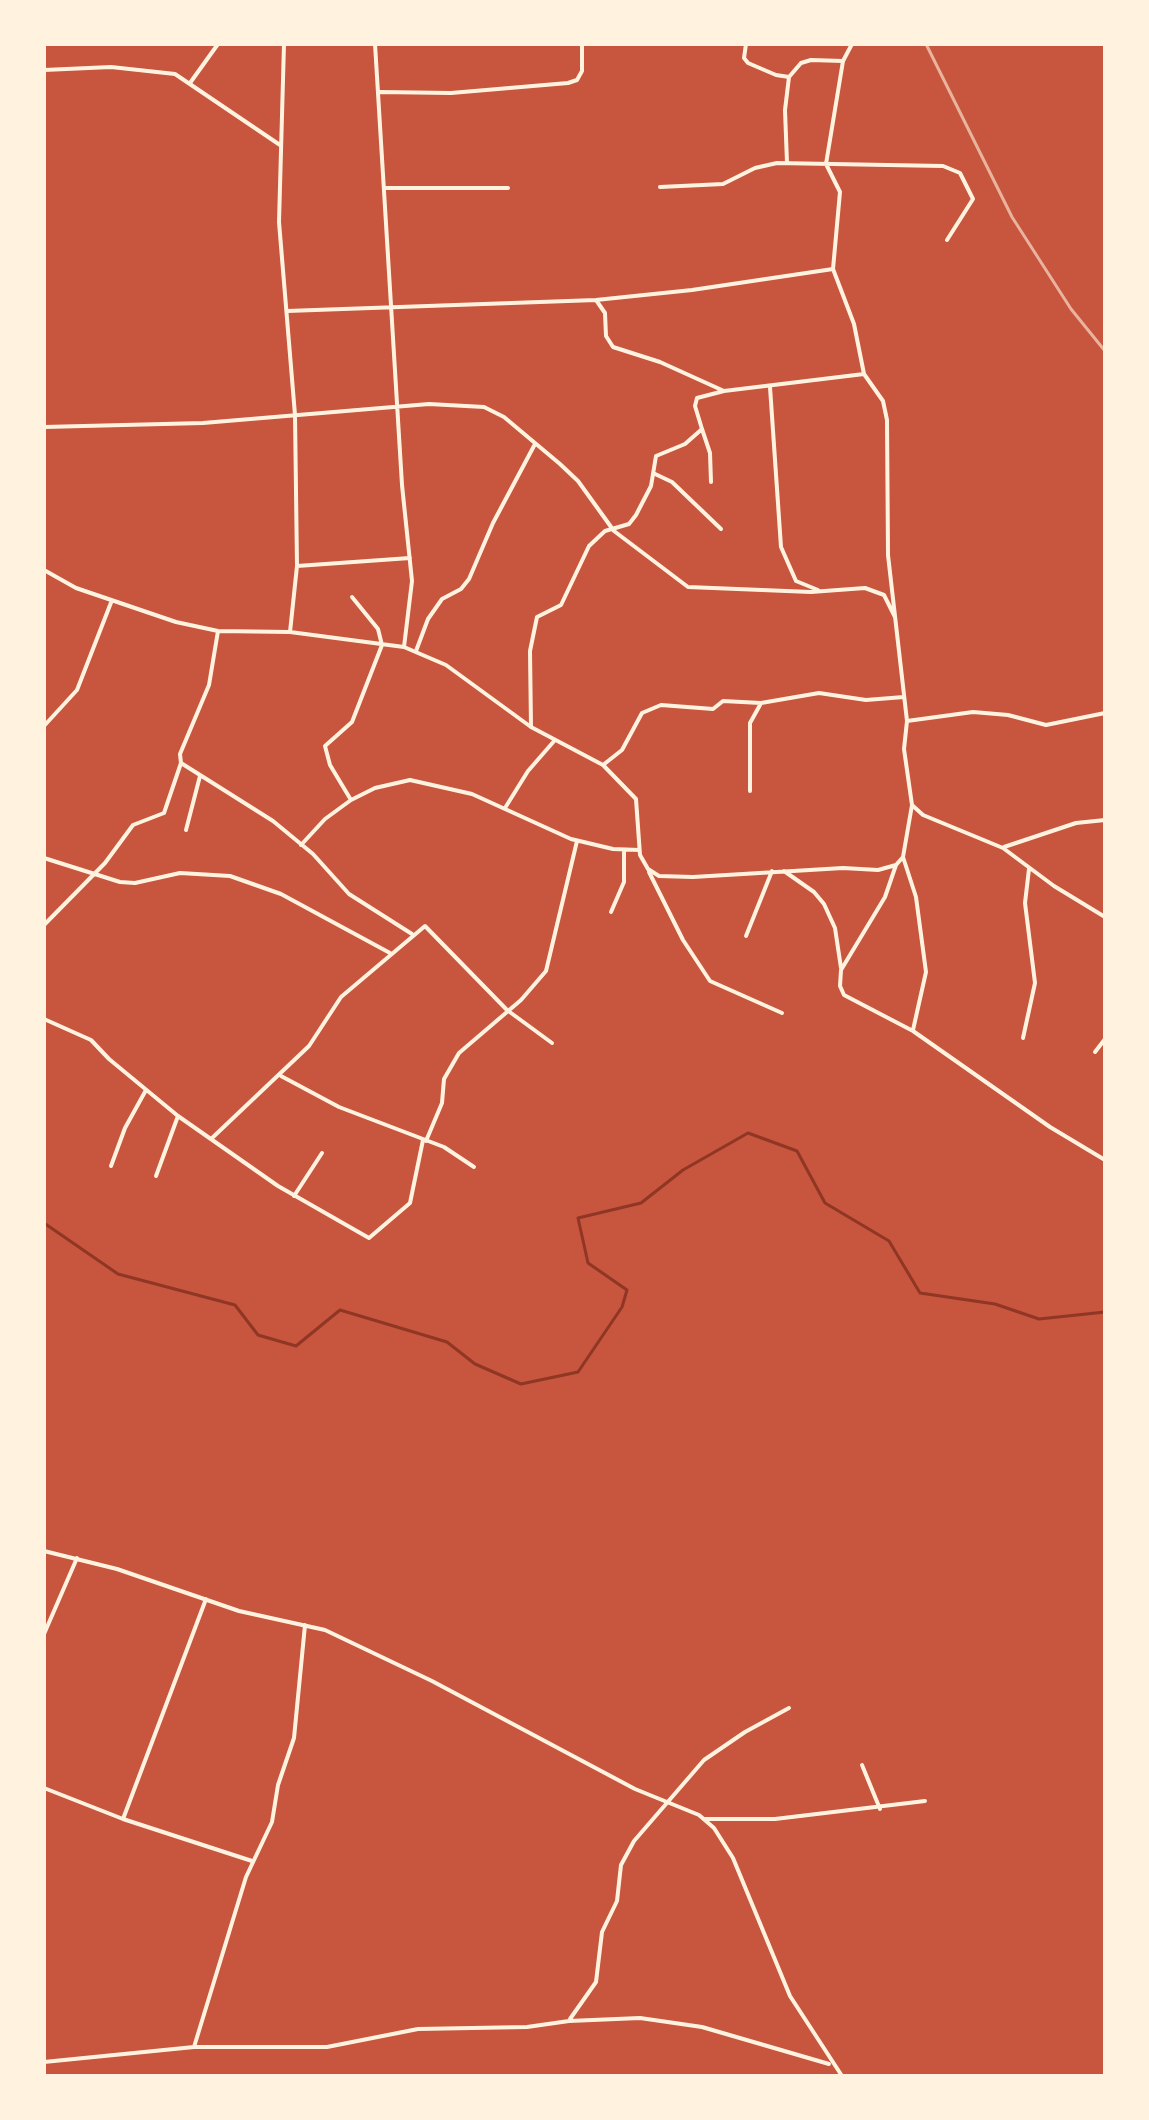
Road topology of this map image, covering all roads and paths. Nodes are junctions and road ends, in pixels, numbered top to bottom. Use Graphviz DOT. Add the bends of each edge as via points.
graph roads {
  1 [pos="218,44"];
  2 [pos="284,44"];
  3 [pos="375,44"];
  4 [pos="582,44"];
  5 [pos="746,44"];
  6 [pos="852,44"];
  7 [pos="843,61"];
  8 [pos="44,70"];
  9 [pos="789,77"];
  10 [pos="190,83"];
  11 [pos="380,92"];
  12 [pos="280,145"];
  13 [pos="787,163"];
  14 [pos="826,164"];
  15 [pos="660,187"];
  16 [pos="385,188"];
  17 [pos="508,188"];
  18 [pos="947,240"];
  19 [pos="833,269"];
  20 [pos="596,300"];
  21 [pos="392,307"];
  22 [pos="287,311"];
  23 [pos="864,374"];
  24 [pos="770,387"];
  25 [pos="724,391"];
  26 [pos="398,407"];
  27 [pos="295,415"];
  28 [pos="44,427"];
  29 [pos="702,429"];
  30 [pos="535,444"];
  31 [pos="653,473"];
  32 [pos="711,482"];
  33 [pos="721,529"];
  34 [pos="614,531"];
  35 [pos="410,558"];
  36 [pos="297,566"];
  37 [pos="44,570"];
  38 [pos="821,591"];
  39 [pos="352,597"];
  40 [pos="112,600"];
  41 [pos="895,617"];
  42 [pos="218,631"];
  43 [pos="290,632"];
  44 [pos="382,645"];
  45 [pos="404,647"];
  46 [pos="416,651"];
  47 [pos="904,697"];
  48 [pos="761,703"];
  49 [pos="1105,713"];
  50 [pos="907,721"];
  51 [pos="44,726"];
  52 [pos="531,727"];
  53 [pos="555,740"];
  54 [pos="181,763"];
  55 [pos="603,765"];
  56 [pos="200,776"];
  57 [pos="750,791"];
  58 [pos="351,800"];
  59 [pos="912,805"];
  60 [pos="505,808"];
  61 [pos="1105,820"];
  62 [pos="186,830"];
  63 [pos="577,840"];
  64 [pos="301,845"];
  65 [pos="1003,848"];
  66 [pos="639,850"];
  67 [pos="624,851"];
  68 [pos="903,857"];
  69 [pos="44,858"];
  70 [pos="896,865"];
  71 [pos="648,869"];
  72 [pos="1029,869"];
  73 [pos="784,870"];
  74 [pos="772,871"];
  75 [pos="95,874"];
  76 [pos="611,912"];
  77 [pos="1105,917"];
  78 [pos="44,925"];
  79 [pos="412,934"];
  80 [pos="746,936"];
  81 [pos="391,953"];
  82 [pos="841,970"];
  83 [pos="507,1010"];
  84 [pos="782,1013"];
  85 [pos="44,1019"];
  86 [pos="913,1031"];
  87 [pos="1023,1038"];
  88 [pos="1105,1039"];
  89 [pos="552,1043"];
  90 [pos="1095,1052"];
  91 [pos="281,1076"];
  92 [pos="146,1090"];
  93 [pos="178,1116"];
  94 [pos="211,1139"];
  95 [pos="424,1140"];
  96 [pos="322,1153"];
  97 [pos="1105,1160"];
  98 [pos="111,1166"];
  99 [pos="474,1167"];
  100 [pos="156,1176"];
  101 [pos="294,1196"];
  102 [pos="44,1551"];
  103 [pos="77,1558"];
  104 [pos="206,1599"];
  105 [pos="305,1625"];
  106 [pos="44,1634"];
  107 [pos="789,1708"];
  108 [pos="862,1765"];
  109 [pos="44,1788"];
  110 [pos="925,1801"];
  111 [pos="664,1803"];
  112 [pos="880,1809"];
  113 [pos="123,1819"];
  114 [pos="705,1819"];
  115 [pos="252,1861"];
  116 [pos="569,2021"];
  117 [pos="194,2047"];
  118 [pos="44,2062"];
  119 [pos="831,2064"];
  120 [pos="842,2076"];
  1 -- 10 [label="street"];
  2 -- 12 [label="street"];
  3 -- 11 [label="street"];
  4 -- 11 [label="street" via="582,71 568,83 451,93"];
  5 -- 9 [label="street" via="748,63"];
  6 -- 7 [label="street"];
  7 -- 9 [label="street" via="811,60"];
  7 -- 14 [label="street"];
  8 -- 10 [label="street" via="140,68 175,74"];
  9 -- 13 [label="street"];
  10 -- 12 [label="street"];
  11 -- 16 [label="street"];
  12 -- 22 [label="street" via="279,231"];
  13 -- 14 [label="street"];
  13 -- 15 [label="street" via="755,168 723,184"];
  14 -- 18 [label="street" via="954,168 973,199"];
  14 -- 19 [label="street" via="840,192"];
  16 -- 17 [label="street"];
  16 -- 21 [label="street"];
  19 -- 20 [label="street"];
  19 -- 23 [label="street" via="854,324"];
  20 -- 21 [label="street"];
  20 -- 25 [label="street" via="605,313 606,336 613,347"];
  21 -- 22 [label="street"];
  21 -- 26 [label="street"];
  22 -- 27 [label="street"];
  23 -- 24 [label="street"];
  23 -- 41 [label="street" via="883,401 887,420 886,506"];
  24 -- 25 [label="street"];
  24 -- 38 [label="street" via="781,547 796,581"];
  25 -- 29 [label="street" via="697,398"];
  26 -- 27 [label="street"];
  26 -- 30 [label="street" via="484,407"];
  26 -- 35 [label="street"];
  27 -- 28 [label="street"];
  27 -- 36 [label="street"];
  29 -- 31 [label="street" via="685,444 656,456"];
  29 -- 32 [label="street"];
  30 -- 34 [label="street" via="578,481"];
  30 -- 46 [label="street" via="476,567 461,589 442,599"];
  31 -- 33 [label="street" via="672,482"];
  31 -- 34 [label="street" via="636,515"];
  34 -- 38 [label="street" via="695,589"];
  34 -- 52 [label="street" via="605,531 589,546 561,605 537,617 530,651"];
  35 -- 36 [label="street"];
  35 -- 45 [label="street" via="412,602"];
  36 -- 43 [label="street"];
  37 -- 40 [label="street"];
  38 -- 41 [label="street" via="877,591"];
  39 -- 44 [label="street" via="378,629"];
  40 -- 42 [label="street"];
  40 -- 51 [label="street" via="77,690"];
  41 -- 47 [label="street"];
  42 -- 43 [label="street"];
  42 -- 54 [label="street" via="209,685"];
  43 -- 44 [label="street"];
  44 -- 45 [label="street"];
  44 -- 58 [label="street" via="352,722 325,746"];
  45 -- 46 [label="street"];
  46 -- 52 [label="street" via="446,665"];
  47 -- 48 [label="street" via="866,700 819,693"];
  47 -- 50 [label="street"];
  48 -- 55 [label="street" via="728,700 713,709 649,709 622,750"];
  48 -- 57 [label="street" via="750,723"];
  49 -- 50 [label="street" via="1046,725 973,712"];
  50 -- 59 [label="street" via="904,749"];
  52 -- 53 [label="street"];
  53 -- 55 [label="street"];
  53 -- 60 [label="street"];
  54 -- 56 [label="street"];
  54 -- 75 [label="street" via="164,813 133,825"];
  55 -- 66 [label="street" via="636,799"];
  56 -- 62 [label="street"];
  56 -- 64 [label="street" via="259,811"];
  58 -- 60 [label="street" via="410,780 472,794"];
  58 -- 64 [label="street"];
  59 -- 65 [label="street" via="923,815"];
  59 -- 68 [label="street"];
  60 -- 63 [label="street"];
  61 -- 65 [label="street" via="1076,823"];
  63 -- 67 [label="street"];
  63 -- 83 [label="street" via="546,971"];
  64 -- 79 [label="street" via="349,894"];
  65 -- 72 [label="street"];
  66 -- 67 [label="street"];
  66 -- 71 [label="street"];
  67 -- 76 [label="street" via="624,882"];
  68 -- 70 [label="street"];
  68 -- 86 [label="street" via="916,897 926,972"];
  69 -- 75 [label="street"];
  70 -- 73 [label="street" via="878,870"];
  70 -- 82 [label="street" via="885,897"];
  71 -- 74 [label="street" via="659,876 685,877"];
  71 -- 84 [label="street" via="710,981"];
  72 -- 77 [label="street"];
  72 -- 87 [label="street" via="1025,903 1035,983"];
  73 -- 74 [label="street"];
  73 -- 82 [label="street" via="824,904 835,928"];
  74 -- 80 [label="street"];
  75 -- 78 [label="street"];
  75 -- 81 [label="street" via="135,883 180,873 230,876 281,894"];
  79 -- 81 [label="street"];
  79 -- 83 [label="street" via="425,926"];
  81 -- 91 [label="street" via="341,997 315,1040"];
  82 -- 86 [label="street" via="840,986 847,999"];
  83 -- 89 [label="street"];
  83 -- 95 [label="street" via="453,1062"];
  85 -- 92 [label="street" via="91,1040"];
  86 -- 97 [label="street"];
  88 -- 90 [label="street"];
  91 -- 94 [label="street"];
  91 -- 95 [label="street" via="339,1107"];
  92 -- 93 [label="street"];
  92 -- 98 [label="street"];
  93 -- 94 [label="street"];
  93 -- 100 [label="street"];
  94 -- 101 [label="street"];
  95 -- 99 [label="street"];
  95 -- 101 [label="street" via="410,1203 373,1237"];
  96 -- 101 [label="street"];
  102 -- 103 [label="street"];
  103 -- 104 [label="street"];
  103 -- 106 [label="street"];
  104 -- 105 [label="street"];
  104 -- 113 [label="street"];
  105 -- 111 [label="street" via="432,1681"];
  105 -- 115 [label="street" via="297,1726 272,1822"];
  107 -- 111 [label="street" via="704,1760"];
  108 -- 112 [label="street"];
  109 -- 113 [label="street"];
  110 -- 112 [label="street"];
  111 -- 114 [label="street"];
  111 -- 116 [label="street" via="621,1865 617,1901 602,1932 596,1982"];
  112 -- 114 [label="street"];
  113 -- 115 [label="street"];
  114 -- 119 [label="street" via="733,1858 790,1996"];
  115 -- 117 [label="street"];
  116 -- 117 [label="street" via="418,2029 327,2047"];
  116 -- 119 [label="street" via="659,2019"];
  117 -- 118 [label="street"];
  119 -- 120 [label="street"];
}
